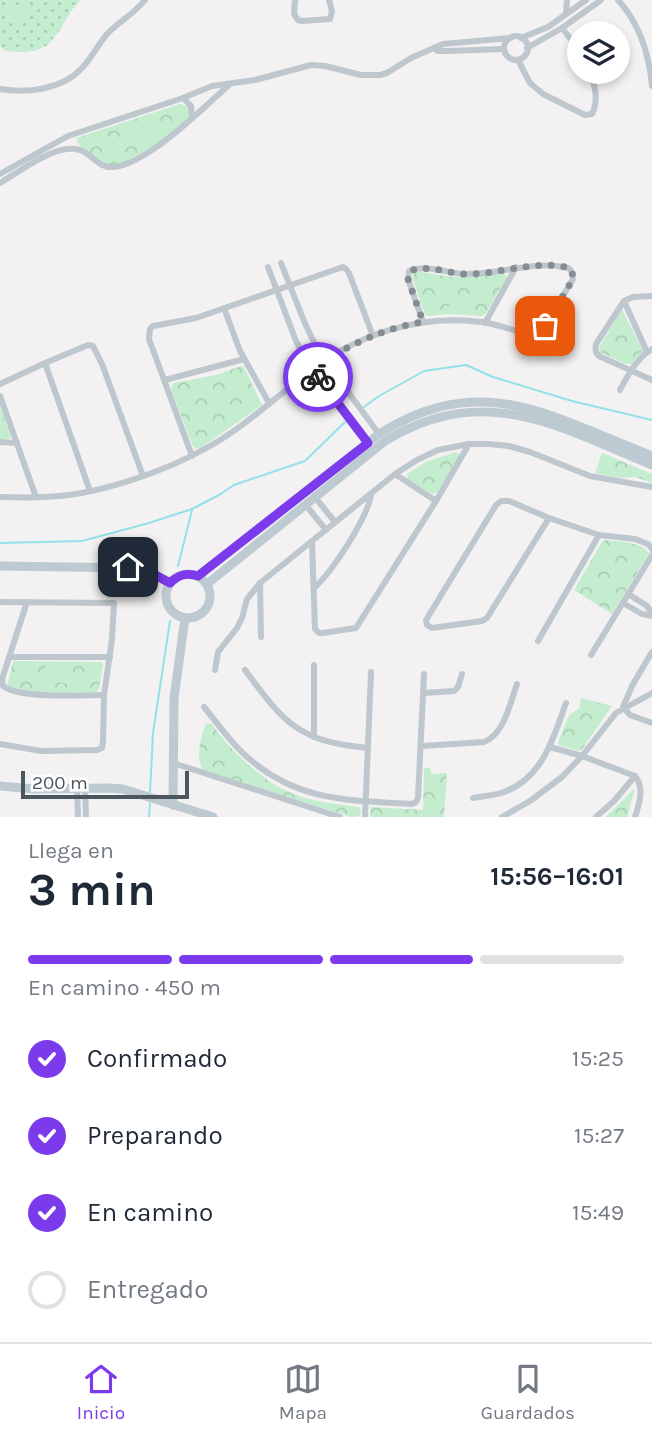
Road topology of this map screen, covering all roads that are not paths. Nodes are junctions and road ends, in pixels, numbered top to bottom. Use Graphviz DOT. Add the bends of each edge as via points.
graph roads {
  1 [pos="145,0"];
  2 [pos="295,0"];
  3 [pos="329,0"];
  4 [pos="567,0"];
  5 [pos="586,0"];
  6 [pos="601,0"];
  7 [pos="618,0"];
  8 [pos="566,14"];
  9 [pos="562,28"];
  10 [pos="567,34"];
  11 [pos="510,38"];
  12 [pos="522,38"];
  13 [pos="434,48"];
  14 [pos="504,48"];
  15 [pos="527,48"];
  16 [pos="518,60"];
  17 [pos="594,84"];
  18 [pos="230,85"];
  19 [pos="652,86"];
  20 [pos="0,89"];
  21 [pos="183,98"];
  22 [pos="192,118"];
  23 [pos="0,174"];
  24 [pos="0,183"];
  25 [pos="281,263"];
  26 [pos="268,267"];
  27 [pos="516,267"];
  28 [pos="289,285"];
  29 [pos="276,290"];
  30 [pos="652,296"];
  31 [pos="624,301"];
  32 [pos="224,308"];
  33 [pos="423,322"];
  34 [pos="485,323"];
  35 [pos="373,336"];
  36 [pos="650,350"];
  37 [pos="244,359"];
  38 [pos="324,360"];
  39 [pos="45,363"];
  40 [pos="312,370"];
  41 [pos="631,370"];
  42 [pos="164,380"];
  43 [pos="652,380"];
  44 [pos="0,384"];
  45 [pos="620,390"];
  46 [pos="0,396"];
  47 [pos="269,403"];
  48 [pos="379,434"];
  49 [pos="600,440"];
  50 [pos="0,442"];
  51 [pos="17,443"];
  52 [pos="368,443"];
  53 [pos="470,444"];
  54 [pos="192,456"];
  55 [pos="652,456"];
  56 [pos="652,466"];
  57 [pos="396,474"];
  58 [pos="142,476"];
  59 [pos="652,487"];
  60 [pos="90,491"];
  61 [pos="311,493"];
  62 [pos="371,495"];
  63 [pos="0,496"];
  64 [pos="36,497"];
  65 [pos="303,500"];
  66 [pos="436,501"];
  67 [pos="549,518"];
  68 [pos="335,522"];
  69 [pos="326,530"];
  70 [pos="599,535"];
  71 [pos="312,542"];
  72 [pos="652,549"];
  73 [pos="652,555"];
  74 [pos="0,566"];
  75 [pos="198,576"];
  76 [pos="170,583"];
  77 [pos="260,583"];
  78 [pos="206,584"];
  79 [pos="314,588"];
  80 [pos="628,594"];
  81 [pos="0,602"];
  82 [pos="27,602"];
  83 [pos="623,603"];
  84 [pos="652,615"];
  85 [pos="185,618"];
  86 [pos="261,637"];
  87 [pos="538,641"];
  88 [pos="652,652"];
  89 [pos="591,655"];
  90 [pos="10,657"];
  91 [pos="110,657"];
  92 [pos="314,665"];
  93 [pos="215,670"];
  94 [pos="245,670"];
  95 [pos="371,672"];
  96 [pos="424,674"];
  97 [pos="462,674"];
  98 [pos="517,684"];
  99 [pos="424,693"];
  100 [pos="652,693"];
  101 [pos="104,695"];
  102 [pos="566,703"];
  103 [pos="204,707"];
  104 [pos="623,707"];
  105 [pos="652,723"];
  106 [pos="314,737"];
  107 [pos="0,744"];
  108 [pos="422,746"];
  109 [pos="550,747"];
  110 [pos="368,748"];
  111 [pos="582,756"];
  112 [pos="173,764"];
  113 [pos="647,777"];
  114 [pos="637,778"];
  115 [pos="0,786"];
  116 [pos="81,789"];
  117 [pos="473,798"];
  118 [pos="365,801"];
  119 [pos="173,805"];
  120 [pos="78,817"];
  121 [pos="86,817"];
  122 [pos="213,817"];
  123 [pos="340,817"];
  124 [pos="365,817"];
  125 [pos="502,817"];
  126 [pos="596,817"];
  127 [pos="635,817"];
  1 -- 20 [label="street" via="108,33 69,79 27,91"];
  2 -- 3 [label="street" via="298,20 330,19"];
  4 -- 8 [label="street"];
  5 -- 8 [label="street"];
  6 -- 9 [label="street"];
  7 -- 19 [label="street" via="643,42"];
  8 -- 12 [label="street"];
  9 -- 10 [label="street"];
  9 -- 15 [label="street"];
  11 -- 12 [label="street"];
  11 -- 13 [label="street"];
  11 -- 14 [label="street"];
  12 -- 15 [label="street"];
  13 -- 14 [label="street"];
  13 -- 18 [label="street" via="380,75 311,65"];
  14 -- 16 [label="street" via="507,56"];
  15 -- 16 [label="street"];
  16 -- 17 [label="street" via="536,88 584,116 592,114 596,105"];
  18 -- 21 [label="street" via="212,86"];
  18 -- 22 [label="street"];
  21 -- 22 [label="street" via="191,106"];
  21 -- 23 [label="street" via="68,136"];
  22 -- 24 [label="street" via="164,141 118,166 102,166 83,151 67,148 51,152"];
  25 -- 28 [label="street"];
  26 -- 29 [label="street"];
  27 -- 33 [label="street" via="475,274 412,269 408,279"];
  27 -- 34 [label="street"];
  27 -- 34 [label="street" via="565,267 572,271 573,279 545,326 534,334"];
  28 -- 29 [label="street"];
  28 -- 35 [label="street" via="345,268"];
  28 -- 38 [label="street"];
  29 -- 32 [label="street"];
  29 -- 40 [label="street"];
  30 -- 31 [label="street"];
  31 -- 36 [label="street"];
  31 -- 41 [label="street" via="595,351"];
  32 -- 37 [label="street"];
  32 -- 42 [label="street" via="149,329"];
  33 -- 34 [label="street"];
  33 -- 35 [label="street"];
  35 -- 38 [label="street"];
  36 -- 41 [label="street"];
  37 -- 42 [label="street"];
  37 -- 47 [label="street"];
  38 -- 40 [label="street"];
  38 -- 48 [label="street"];
  39 -- 44 [label="street"];
  39 -- 58 [label="street" via="88,345 95,348"];
  39 -- 60 [label="street"];
  40 -- 47 [label="street"];
  40 -- 52 [label="street"];
  41 -- 43 [label="street"];
  41 -- 45 [label="street"];
  42 -- 54 [label="street"];
  46 -- 51 [label="street"];
  47 -- 54 [label="street"];
  48 -- 49 [label="main road" via="425,411 455,403 495,402 531,408"];
  48 -- 52 [label="main road"];
  49 -- 55 [label="main road"];
  49 -- 56 [label="main road"];
  49 -- 61 [label="main road" via="516,415 479,411 439,416 385,441"];
  50 -- 51 [label="street"];
  51 -- 64 [label="street"];
  52 -- 61 [label="main road"];
  53 -- 57 [label="street" via="438,450"];
  53 -- 59 [label="street" via="509,446 590,476"];
  53 -- 66 [label="street"];
  54 -- 58 [label="street"];
  57 -- 62 [label="street"];
  57 -- 66 [label="street"];
  58 -- 60 [label="street"];
  60 -- 64 [label="street"];
  61 -- 65 [label="main road"];
  61 -- 68 [label="street"];
  62 -- 68 [label="street"];
  62 -- 79 [label="street" via="362,521"];
  63 -- 64 [label="street"];
  65 -- 69 [label="street"];
  65 -- 75 [label="main road"];
  65 -- 78 [label="main road"];
  66 -- 79 [label="street" via="359,625 317,631"];
  67 -- 67 [label="street" via="509,501 498,503 427,625 432,628 487,618"];
  67 -- 70 [label="street"];
  68 -- 69 [label="street"];
  69 -- 71 [label="street"];
  70 -- 72 [label="street" via="635,540"];
  70 -- 87 [label="street"];
  71 -- 77 [label="street"];
  71 -- 79 [label="street"];
  73 -- 80 [label="street"];
  74 -- 76 [label="main road" via="136,568"];
  75 -- 76 [label="main road" via="179,576"];
  75 -- 78 [label="main road"];
  76 -- 85 [label="main road" via="167,602 174,613"];
  77 -- 86 [label="street"];
  77 -- 93 [label="street" via="247,598 237,628 218,652"];
  78 -- 85 [label="main road" via="210,595 207,607 198,616"];
  80 -- 83 [label="street"];
  80 -- 84 [label="street"];
  81 -- 82 [label="street"];
  82 -- 90 [label="street"];
  82 -- 91 [label="street" via="114,603"];
  83 -- 84 [label="street"];
  83 -- 89 [label="street"];
  85 -- 112 [label="main road" via="174,698"];
  88 -- 104 [label="street"];
  90 -- 91 [label="street"];
  90 -- 101 [label="street" via="2,680 8,690"];
  91 -- 101 [label="street"];
  92 -- 106 [label="street"];
  94 -- 106 [label="street" via="282,717"];
  95 -- 110 [label="street"];
  96 -- 99 [label="street"];
  97 -- 99 [label="street" via="454,691"];
  98 -- 108 [label="street" via="499,730 489,740"];
  99 -- 108 [label="street"];
  100 -- 104 [label="street"];
  101 -- 107 [label="street" via="103,745 99,750 41,751"];
  102 -- 109 [label="street"];
  103 -- 118 [label="street" via="238,748 270,774 314,795"];
  104 -- 105 [label="street" via="630,715"];
  104 -- 111 [label="street"];
  106 -- 110 [label="street"];
  108 -- 118 [label="street" via="416,802"];
  109 -- 111 [label="street"];
  109 -- 117 [label="street" via="524,781 500,794"];
  110 -- 118 [label="street"];
  111 -- 114 [label="street"];
  111 -- 125 [label="street" via="547,790"];
  112 -- 119 [label="main road"];
  112 -- 123 [label="street"];
  113 -- 114 [label="street"];
  114 -- 126 [label="street"];
  114 -- 127 [label="street" via="641,796"];
  115 -- 116 [label="main road"];
  116 -- 119 [label="main road" via="123,789"];
  116 -- 120 [label="street"];
  116 -- 121 [label="street"];
  118 -- 124 [label="street"];
  119 -- 122 [label="main road"];
}
